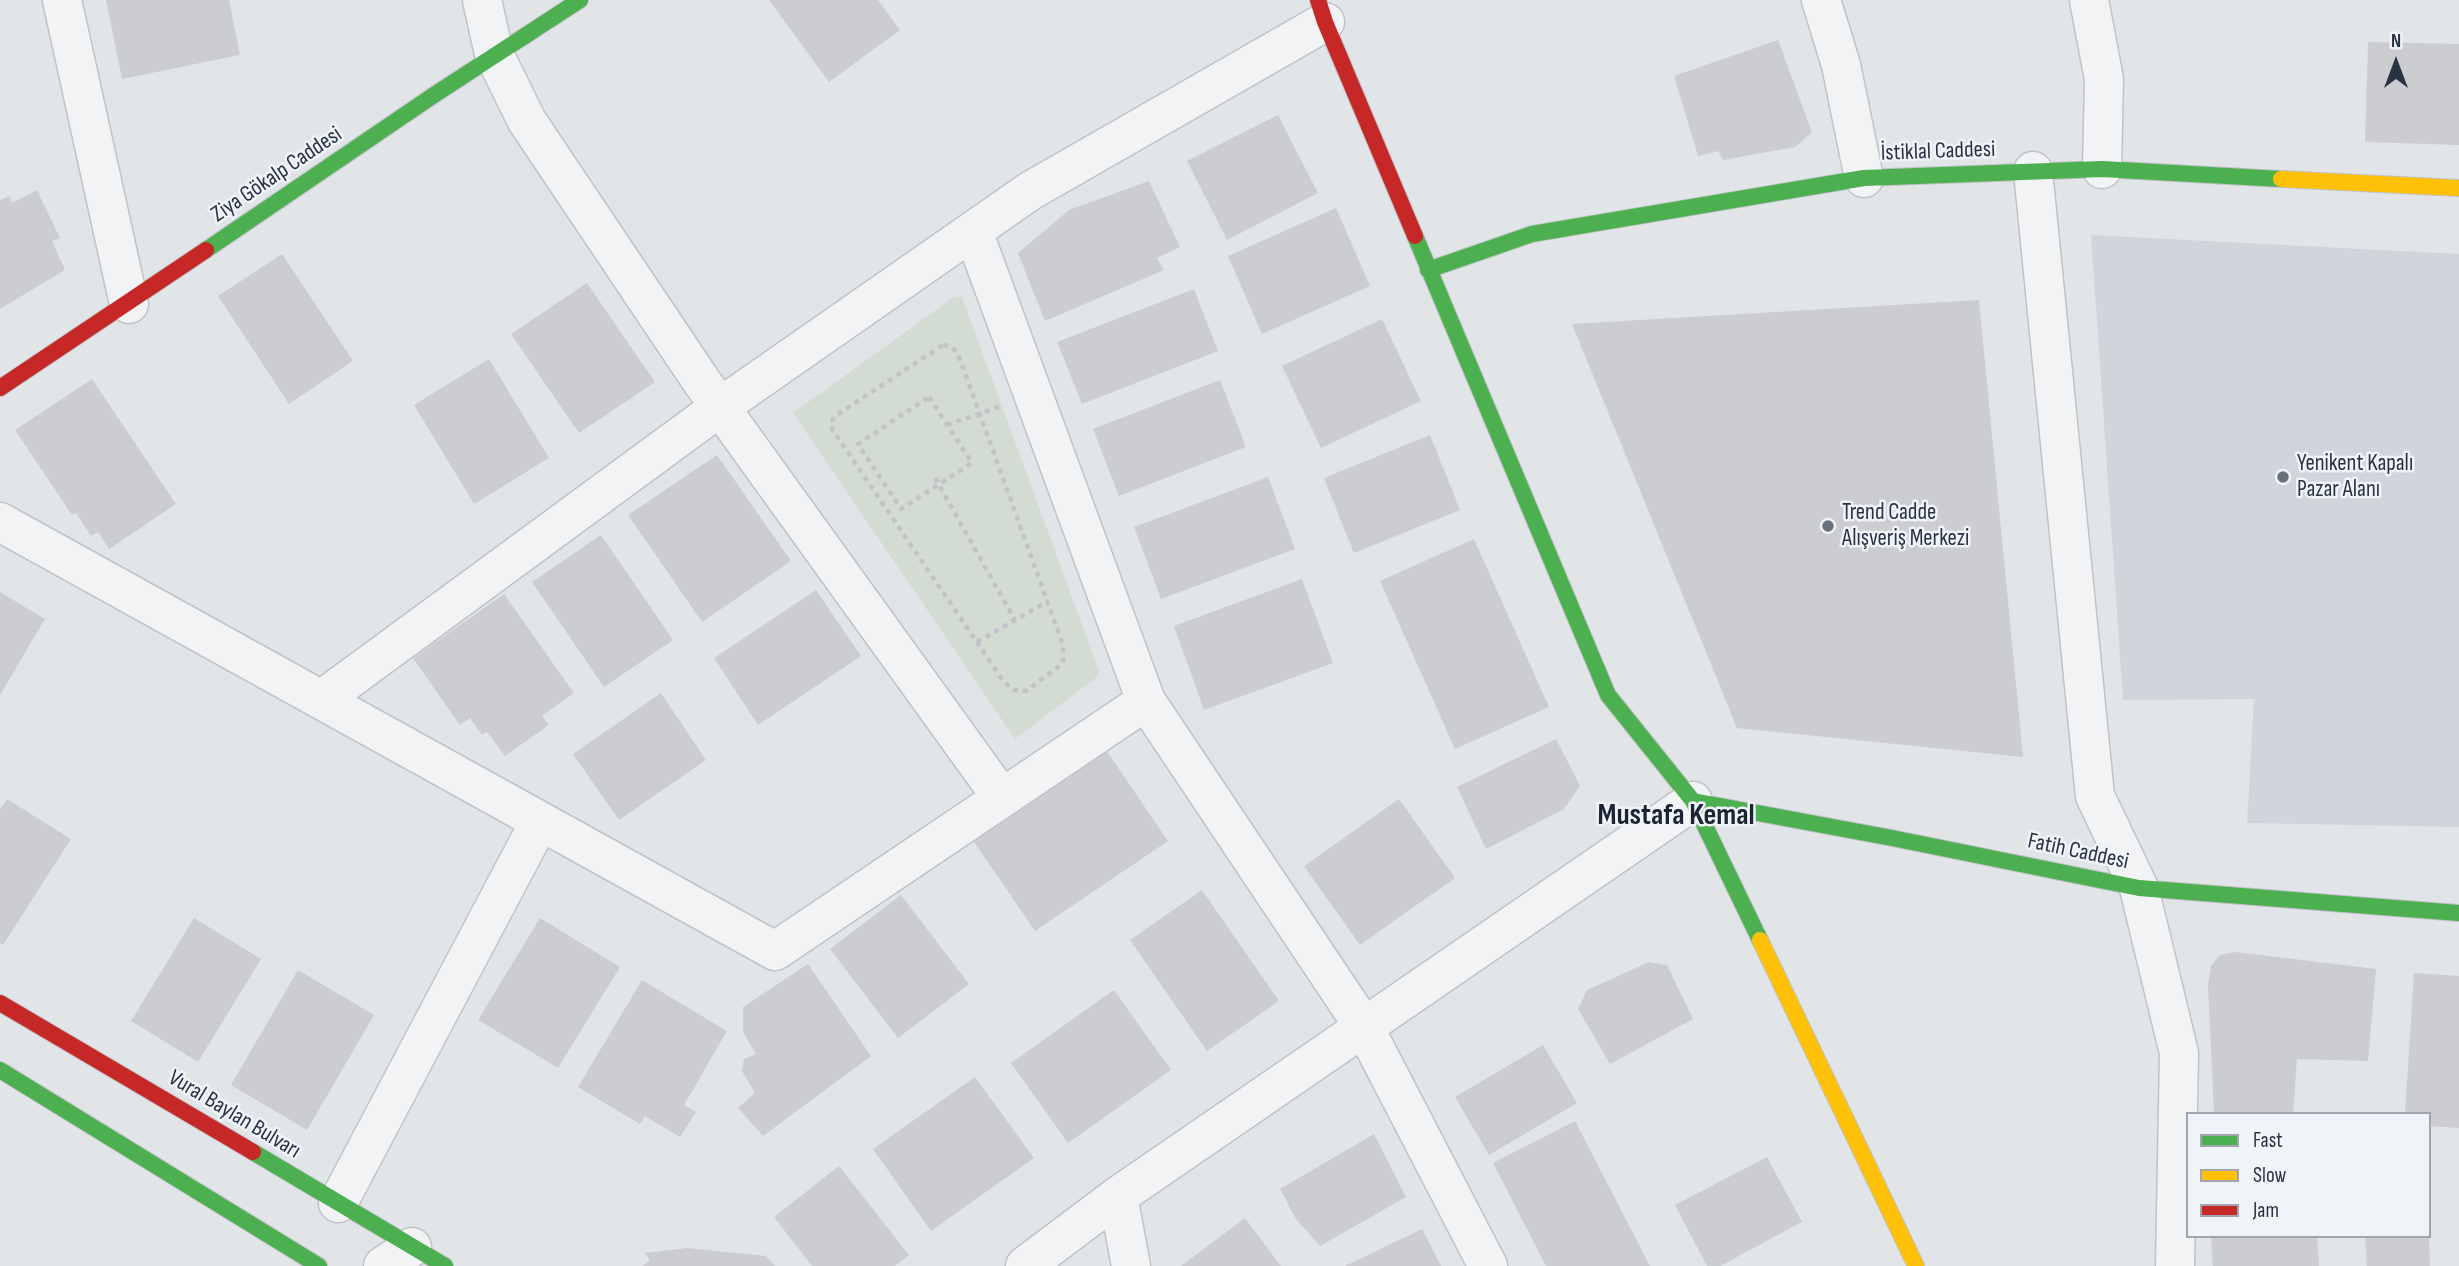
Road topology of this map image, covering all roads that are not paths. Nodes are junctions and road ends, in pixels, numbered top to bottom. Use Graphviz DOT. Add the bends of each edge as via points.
graph roads {
  1 [pos="62,0"];
  2 [pos="482,0"];
  3 [pos="580,0"];
  4 [pos="1821,0"];
  5 [pos="2089,0"];
  6 [pos="1322,11"];
  7 [pos="494,54"];
  8 [pos="2102,169"];
  9 [pos="2033,171"];
  10 [pos="1864,178"];
  11 [pos="2459,188"];
  12 [pos="973,231"];
  13 [pos="1428,270"];
  14 [pos="129,304"];
  15 [pos="0,388"];
  16 [pos="720,407"];
  17 [pos="0,522"];
  18 [pos="321,700"];
  19 [pos="1146,701"];
  20 [pos="1002,798"];
  21 [pos="1693,801"];
  22 [pos="540,821"];
  23 [pos="2139,888"];
  24 [pos="2459,913"];
  25 [pos="0,1003"];
  26 [pos="1364,1027"];
  27 [pos="0,1070"];
  28 [pos="1118,1196"];
  29 [pos="338,1203"];
  30 [pos="398,1256"];
  31 [pos="319,1266"];
  32 [pos="445,1266"];
  33 [pos="1026,1266"];
  34 [pos="1131,1266"];
  35 [pos="1488,1266"];
  36 [pos="1916,1266"];
  37 [pos="2175,1266"];
  1 -- 14 [label="street"];
  2 -- 7 [label="street"];
  3 -- 7 [label="street, Ziya Gökalp Caddesi"];
  4 -- 10 [label="street" via="1841,65"];
  5 -- 8 [label="street" via="2104,79"];
  6 -- 12 [label="street"];
  6 -- 13 [label="street"];
  7 -- 14 [label="street, Ziya Gökalp Caddesi"];
  7 -- 16 [label="street" via="527,121"];
  8 -- 9 [label="street, İstiklal Caddesi"];
  8 -- 11 [label="street, İstiklal Caddesi"];
  9 -- 10 [label="street, İstiklal Caddesi"];
  9 -- 23 [label="street" via="2095,796"];
  10 -- 13 [label="street, İstiklal Caddesi" via="1532,234"];
  12 -- 16 [label="street"];
  12 -- 19 [label="street"];
  13 -- 21 [label="street" via="1608,695"];
  14 -- 15 [label="street, Ziya Gökalp Caddesi"];
  16 -- 18 [label="street"];
  16 -- 20 [label="street"];
  17 -- 18 [label="street"];
  18 -- 22 [label="street"];
  19 -- 20 [label="street"];
  19 -- 26 [label="street"];
  20 -- 22 [label="street" via="775,951"];
  21 -- 23 [label="street, Fatih Caddesi"];
  21 -- 26 [label="street"];
  21 -- 36 [label="street"];
  22 -- 29 [label="street"];
  23 -- 24 [label="street, Fatih Caddesi"];
  23 -- 37 [label="street" via="2179,1053"];
  25 -- 29 [label="street, Vural Baylan Bulvarı"];
  26 -- 28 [label="street"];
  26 -- 35 [label="street"];
  27 -- 31 [label="street"];
  28 -- 33 [label="street"];
  28 -- 34 [label="street"];
  29 -- 30 [label="street, Vural Baylan Bulvarı"];
  30 -- 32 [label="street, Vural Baylan Bulvarı"];
}
